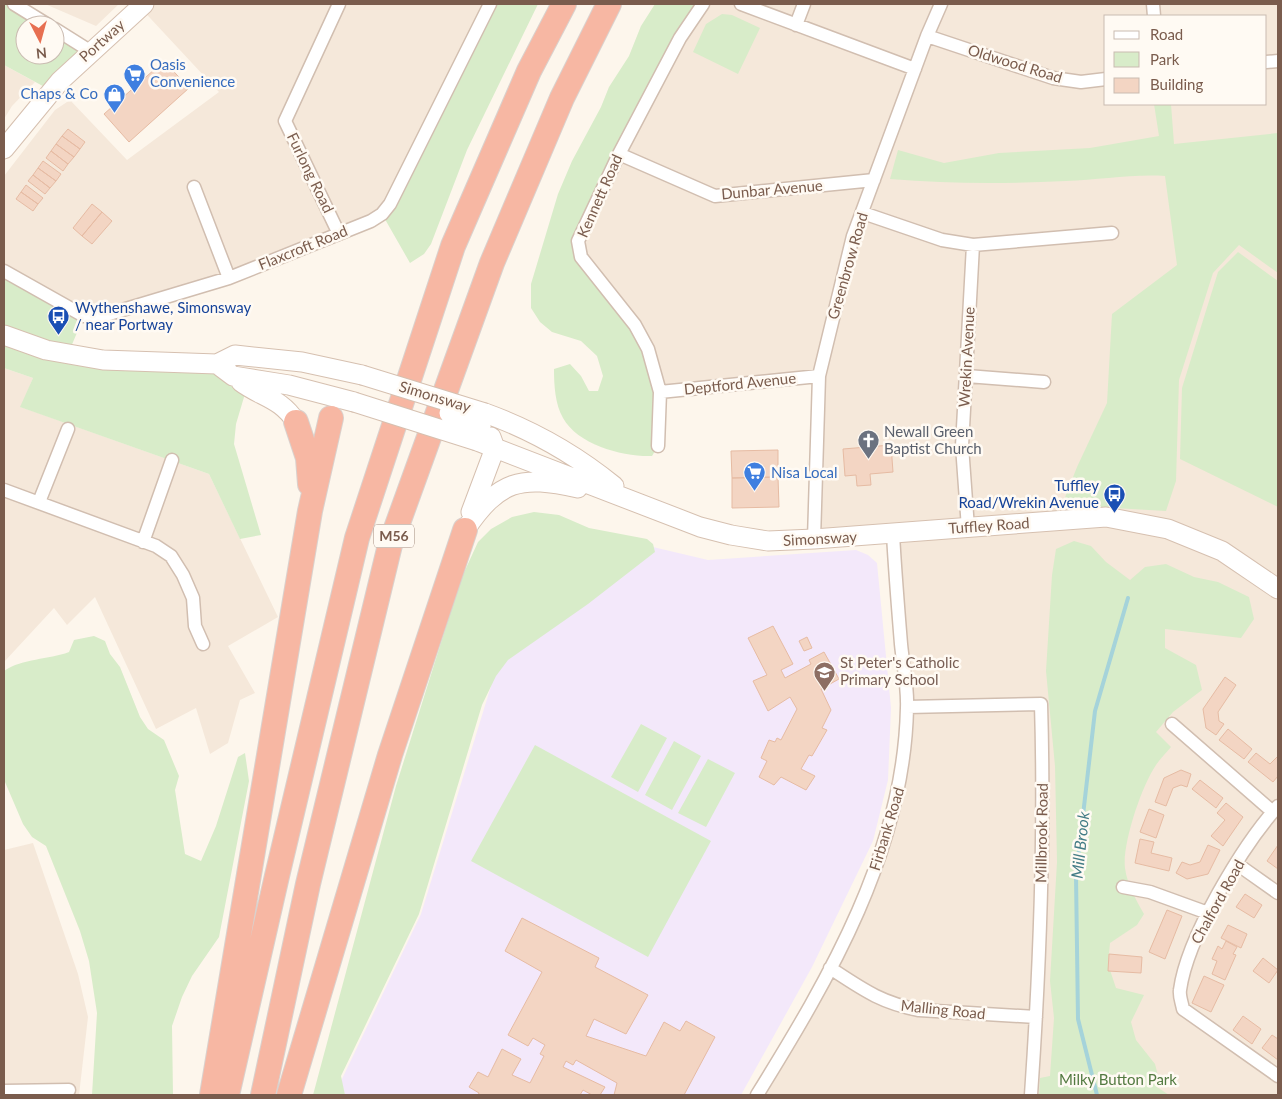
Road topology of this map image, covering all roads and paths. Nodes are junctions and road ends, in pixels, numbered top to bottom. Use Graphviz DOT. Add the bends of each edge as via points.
graph roads {
  1 [pos="14,4"];
  2 [pos="144,4"];
  3 [pos="339,4"];
  4 [pos="490,4"];
  5 [pos="564,4"];
  6 [pos="609,4"];
  7 [pos="703,4"];
  8 [pos="741,4"];
  9 [pos="804,4"];
  10 [pos="941,4"];
  11 [pos="32,15"];
  12 [pos="796,24"];
  13 [pos="65,35"];
  14 [pos="927,36"];
  15 [pos="90,51"];
  16 [pos="915,69"];
  17 [pos="1104,79"];
  18 [pos="4,149"];
  19 [pos="619,154"];
  20 [pos="874,180"];
  21 [pos="194,187"];
  22 [pos="863,213"];
  23 [pos="1112,233"];
  24 [pos="339,234"];
  25 [pos="973,245"];
  26 [pos="4,271"];
  27 [pos="229,278"];
  28 [pos="4,336"];
  29 [pos="217,364"];
  30 [pos="353,373"];
  31 [pos="233,376"];
  32 [pos="819,376"];
  33 [pos="967,376"];
  34 [pos="1044,382"];
  35 [pos="660,392"];
  36 [pos="340,406"];
  37 [pos="296,422"];
  38 [pos="68,429"];
  39 [pos="485,432"];
  40 [pos="658,446"];
  41 [pos="172,460"];
  42 [pos="4,490"];
  43 [pos="633,500"];
  44 [pos="39,502"];
  45 [pos="310,510"];
  46 [pos="968,528"];
  47 [pos="465,530"];
  48 [pos="892,534"];
  49 [pos="814,540"];
  50 [pos="143,542"];
  51 [pos="1278,589"];
  52 [pos="203,644"];
  53 [pos="907,707"];
  54 [pos="1172,724"];
  55 [pos="1276,809"];
  56 [pos="1237,864"];
  57 [pos="1123,887"];
  58 [pos="1278,892"];
  59 [pos="1208,913"];
  60 [pos="830,968"];
  61 [pos="1036,1017"];
  62 [pos="1278,1076"];
  63 [pos="69,1090"];
  64 [pos="4,1091"];
  65 [pos="761,1094"];
  66 [pos="212,1095"];
  67 [pos="228,1095"];
  68 [pos="263,1095"];
  69 [pos="289,1095"];
  70 [pos="1032,1095"];
  1 -- 11 [label="street"];
  2 -- 15 [label="street, Portway"];
  3 -- 24 [label="street, Furlong Road" via="285,121"];
  4 -- 24 [label="street, Flaxcroft Road" via="390,204 382,214"];
  5 -- 67 [label="highway, M56" via="529,71 453,246 357,538"];
  6 -- 68 [label="highway, M56" via="562,98 492,263 390,545 308,884"];
  7 -- 19 [label="street, Kennett Road" via="680,38"];
  8 -- 12 [label="street"];
  9 -- 12 [label="street"];
  10 -- 14 [label="street, Greenbrow Road"];
  12 -- 16 [label="street"];
  13 -- 15 [label="street"];
  14 -- 16 [label="street, Greenbrow Road"];
  14 -- 17 [label="street, Oldwood Road" via="1053,78 1081,82"];
  15 -- 18 [label="street, Portway" via="60,81"];
  16 -- 20 [label="street, Greenbrow Road"];
  19 -- 20 [label="street, Dunbar Avenue" via="715,196"];
  19 -- 35 [label="street, Kennett Road" via="578,242 581,257 635,325 648,349"];
  20 -- 22 [label="street, Greenbrow Road"];
  21 -- 27 [label="street"];
  22 -- 25 [label="street" via="942,240"];
  22 -- 32 [label="street, Greenbrow Road" via="853,236"];
  23 -- 25 [label="street"];
  24 -- 27 [label="street, Flaxcroft Road"];
  25 -- 33 [label="street, Wrekin Avenue"];
  26 -- 27 [label="street, Flaxcroft Road" via="84,316 99,317"];
  28 -- 29 [label="street, Simonsway" via="46,350 103,360"];
  29 -- 30 [label="street, Simonsway" via="235,355 302,362"];
  29 -- 31 [label="street, Simonsway"];
  30 -- 36 [label="street"];
  30 -- 39 [label="street, Simonsway, bridge" via="430,396"];
  31 -- 36 [label="street, Simonsway" via="289,385"];
  31 -- 37 [label="street" via="247,387 272,398"];
  32 -- 35 [label="street, Deptford Avenue"];
  32 -- 49 [label="street, Greenbrow Road"];
  33 -- 34 [label="street"];
  33 -- 46 [label="street, Wrekin Avenue" via="962,446"];
  35 -- 40 [label="street, Kennett Road"];
  36 -- 39 [label="street, Simonsway, bridge"];
  36 -- 45 [label="highway"];
  37 -- 45 [label="highway" via="308,458"];
  38 -- 44 [label="street"];
  39 -- 43 [label="street, Simonsway"];
  39 -- 43 [label="street, Simonsway" via="505,420 583,461"];
  39 -- 47 [label="street"];
  41 -- 50 [label="street"];
  42 -- 44 [label="street"];
  43 -- 47 [label="street" via="540,481 526,482 492,496"];
  43 -- 49 [label="street, Simonsway" via="700,527 731,535 768,541"];
  44 -- 50 [label="street"];
  45 -- 66 [label="highway"];
  46 -- 48 [label="street, Tuffley Road"];
  46 -- 51 [label="street, Tuffley Road" via="1106,517 1168,529 1222,551"];
  47 -- 69 [label="highway" via="390,756"];
  48 -- 49 [label="street, Simonsway"];
  48 -- 53 [label="street, Firbank Road"];
  50 -- 52 [label="street" via="171,556 183,575 193,598 195,626"];
  53 -- 60 [label="street, Firbank Road" via="902,778 885,844 861,906"];
  53 -- 61 [label="street, Millbrook Road" via="1041,704 1043,816"];
  54 -- 55 [label="street"];
  55 -- 56 [label="street, Chalford Road"];
  56 -- 58 [label="street"];
  56 -- 59 [label="street, Chalford Road"];
  57 -- 59 [label="street" via="1150,892"];
  59 -- 62 [label="street, Chalford Road" via="1193,945 1179,992 1183,1009"];
  60 -- 61 [label="street, Malling Road" via="874,997 902,1007"];
  60 -- 65 [label="street, Firbank Road"];
  61 -- 70 [label="street, Millbrook Road"];
  63 -- 64 [label="street"];
}
